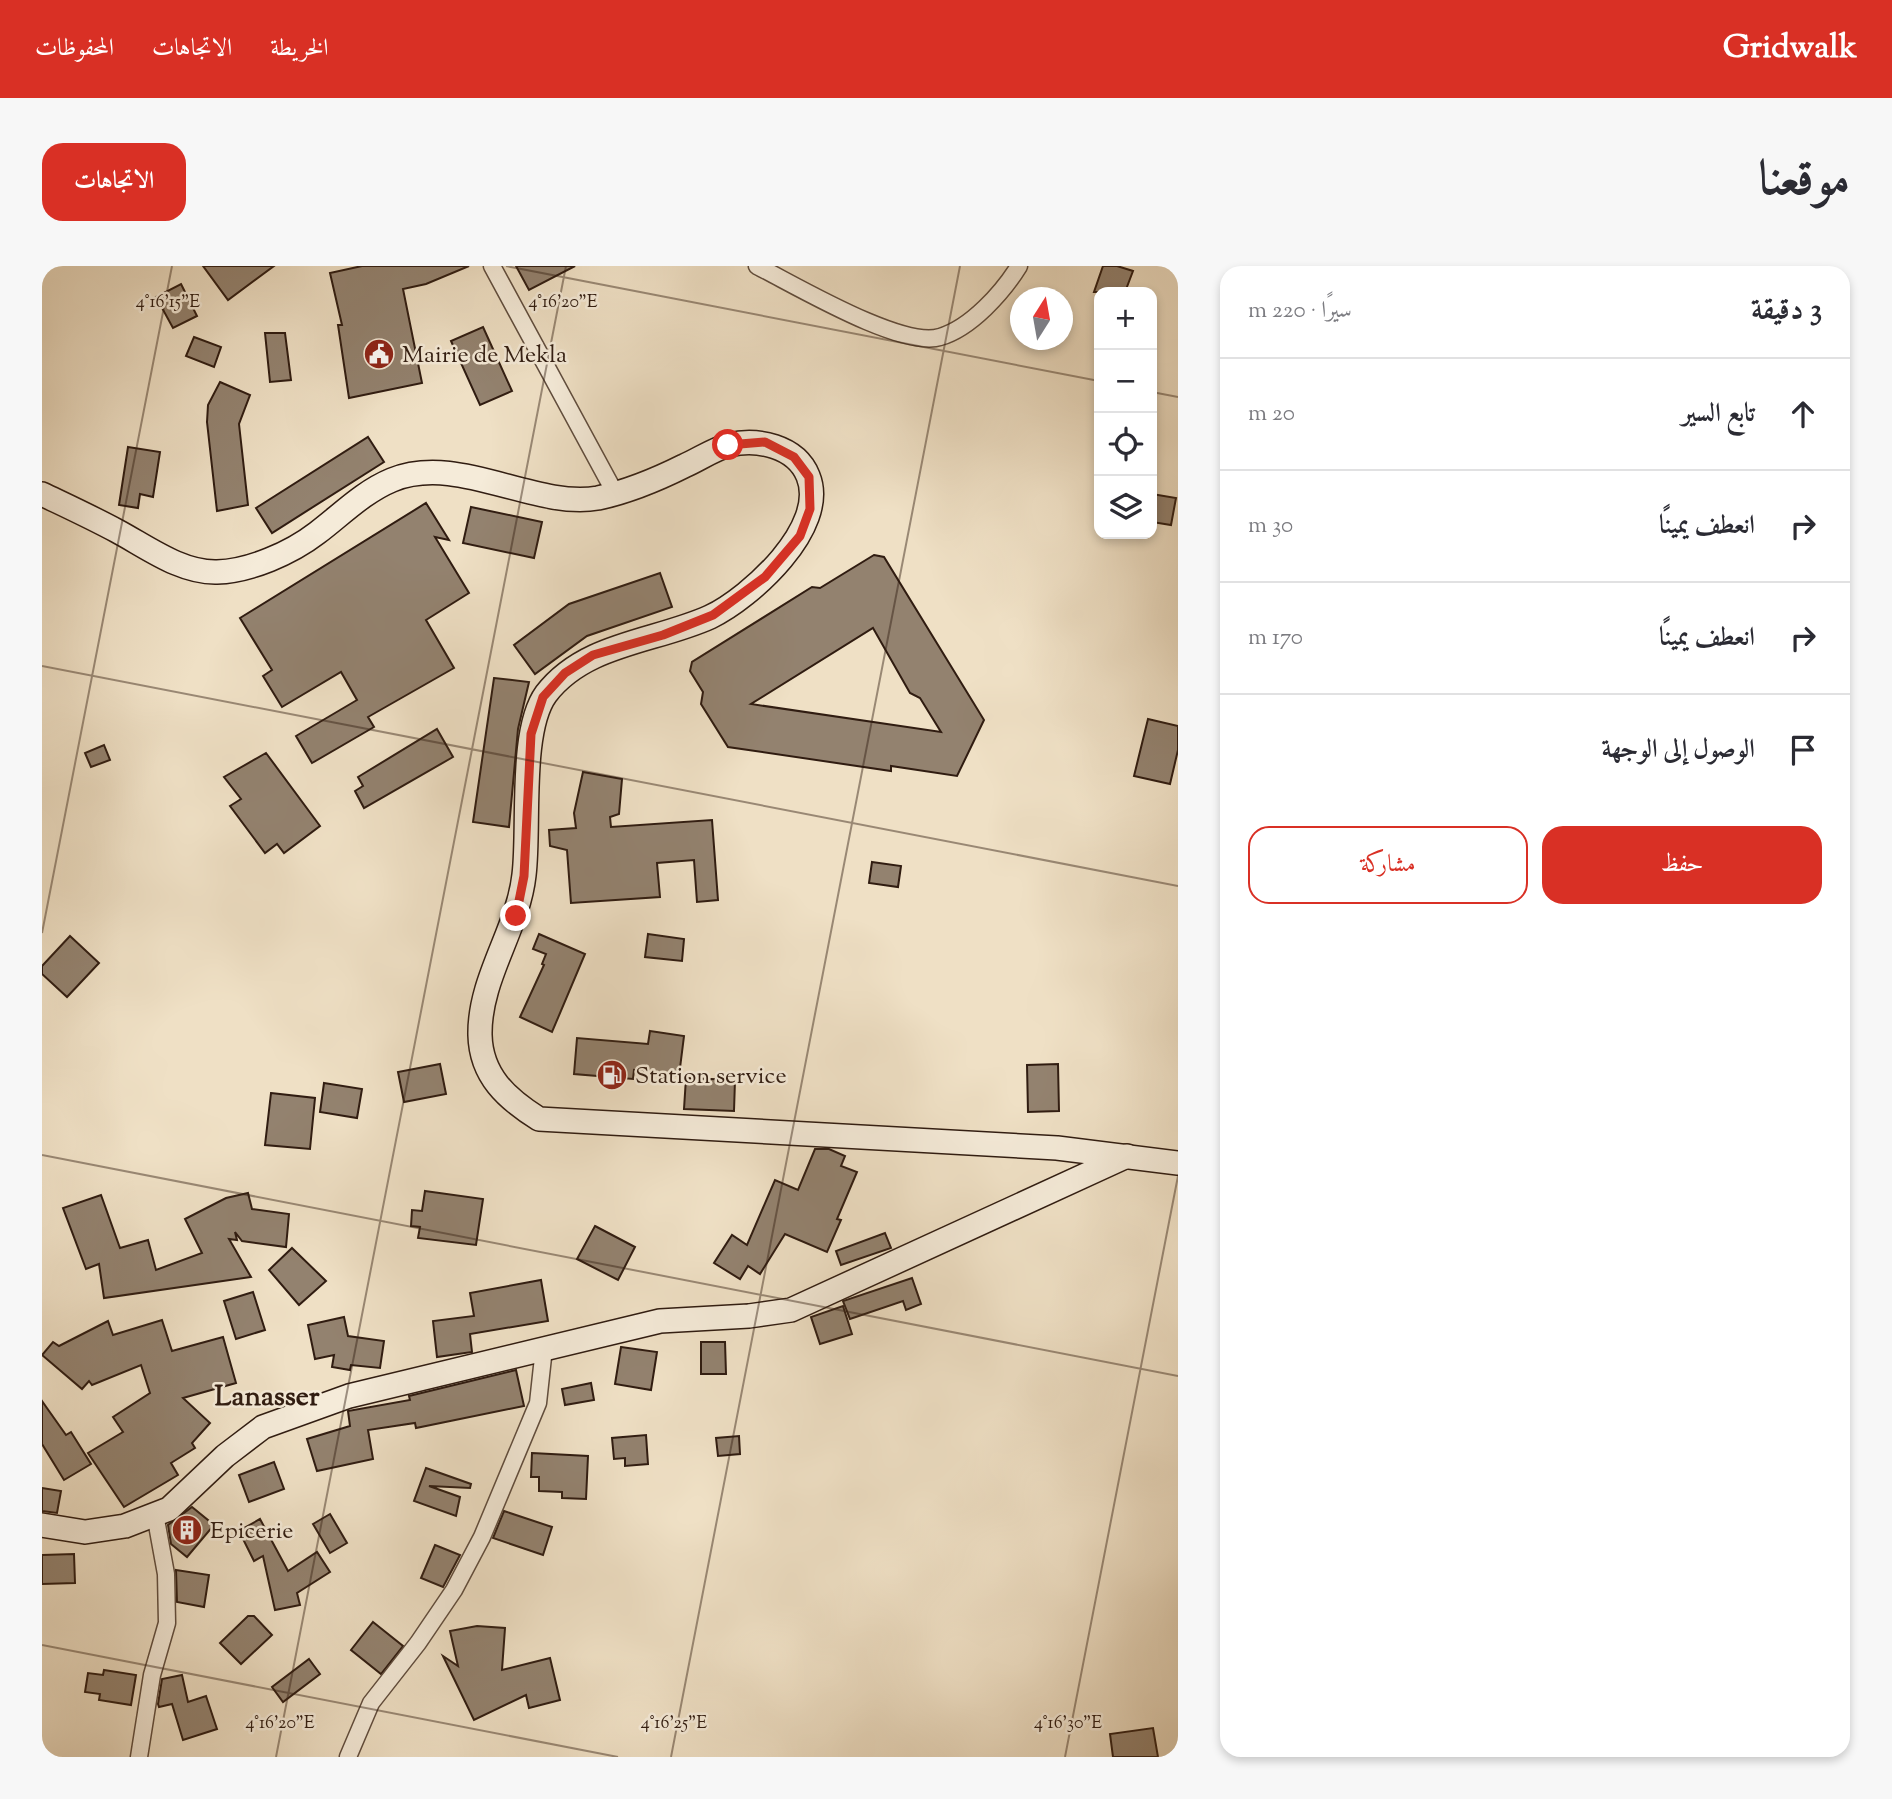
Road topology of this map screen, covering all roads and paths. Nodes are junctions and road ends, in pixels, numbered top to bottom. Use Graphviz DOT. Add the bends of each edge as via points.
graph roads {
  1 [pos="492,266"];
  2 [pos="757,266"];
  3 [pos="1019,266"];
  4 [pos="615,493"];
  5 [pos="42,494"];
  6 [pos="1127,1156"];
  7 [pos="1178,1163"];
  8 [pos="544,1348"];
  9 [pos="155,1514"];
  10 [pos="42,1525"];
  11 [pos="139,1757"];
  12 [pos="348,1757"];
  1 -- 4 [label="street"];
  2 -- 3 [label="street" via="887,332 939,338 969,321"];
  4 -- 5 [label="main road" via="573,500 486,480 429,474 394,479 353,503 312,537 252,566 213,572 172,562"];
  4 -- 6 [label="main road" via="728,445 765,442 794,457 809,477 810,509 800,536 765,577 713,615 593,655 565,673 543,697 531,734 524,876 516,916 484,998 480,1038 490,1076 508,1100 539,1119 1043,1147"];
  6 -- 7 [label="main road"];
  6 -- 8 [label="main road" via="791,1310 660,1321"];
  8 -- 9 [label="main road" via="349,1396 263,1427 169,1509"];
  8 -- 12 [label="street" via="538,1403 482,1537 446,1601 371,1703"];
  9 -- 10 [label="main road" via="125,1526 85,1532"];
  9 -- 11 [label="street" via="166,1574 167,1623 152,1675"];
}
